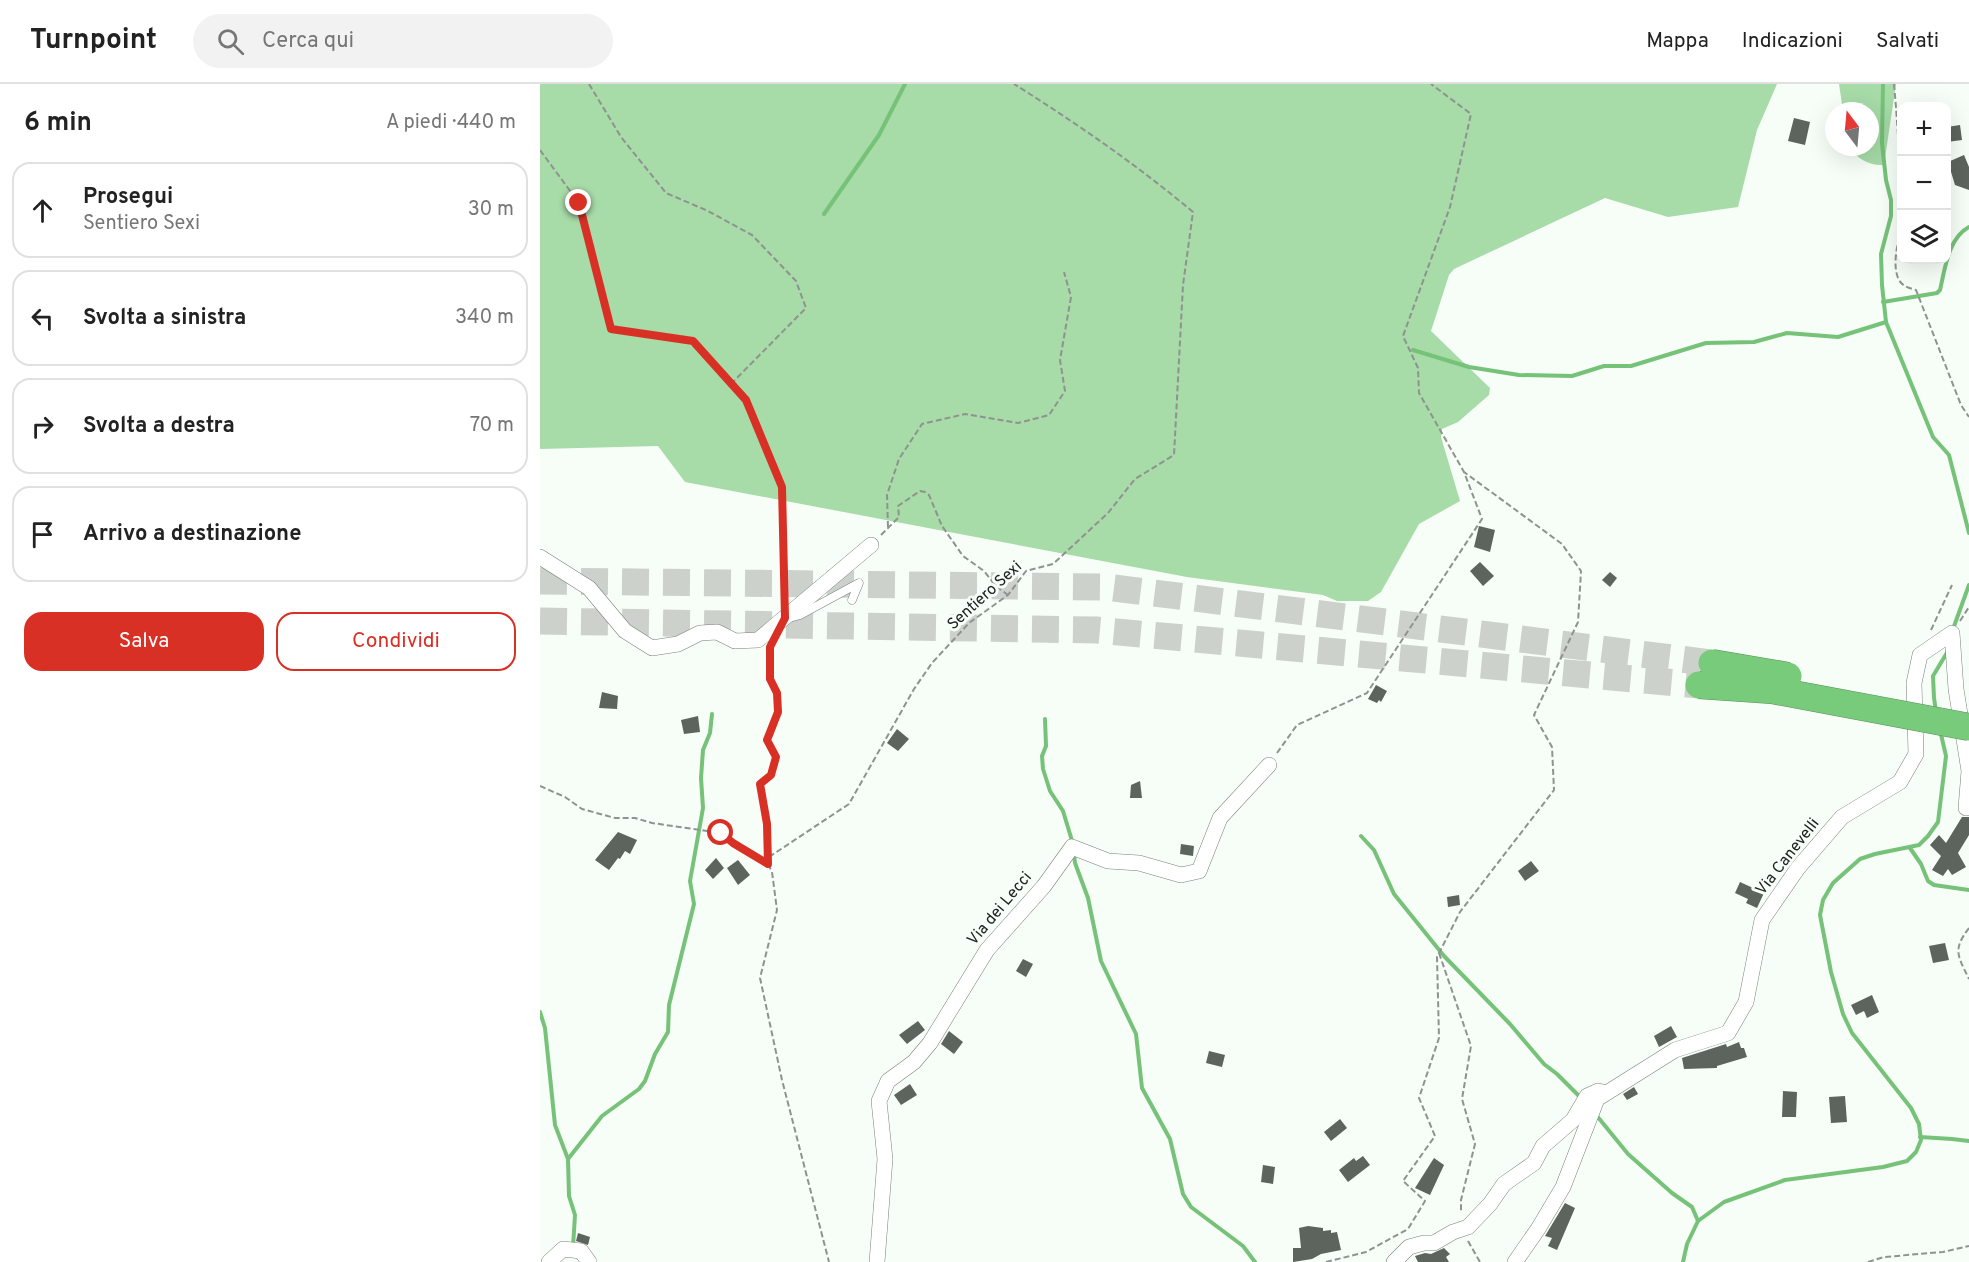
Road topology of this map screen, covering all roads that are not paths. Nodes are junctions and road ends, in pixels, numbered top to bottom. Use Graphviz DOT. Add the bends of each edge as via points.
graph roads {
  1 [pos="871,545"];
  2 [pos="540,557"];
  3 [pos="852,600"];
  4 [pos="785,618"];
  5 [pos="1969,710"];
  6 [pos="1969,727"];
  7 [pos="1269,765"];
  8 [pos="1966,808"];
  9 [pos="1606,1093"];
  10 [pos="549,1262"];
  11 [pos="589,1262"];
  12 [pos="877,1262"];
  13 [pos="1394,1262"];
  14 [pos="1515,1262"];
  1 -- 4 [label="street"];
  2 -- 4 [label="street" via="589,588 625,632 652,648 678,644 699,633 717,632 735,641 758,640"];
  3 -- 4 [label="lane" via="860,583 800,615"];
  5 -- 6 [label="highway, bridge" via="1869,690 1706,674"];
  7 -- 12 [label="street, Via dei Lecci" via="1221,818 1199,871 1181,875 1138,863 1108,861 1072,847 1044,886 987,950 930,1042 914,1062 888,1081 879,1101 885,1159"];
  8 -- 9 [label="street, Via Canevelli" via="1969,771 1952,633 1920,655 1914,682 1916,754 1900,782 1842,817 1798,868 1762,920 1746,1002 1728,1033 1675,1050"];
  9 -- 13 [label="street" via="1598,1091 1587,1096 1573,1120 1543,1146 1534,1163 1504,1184 1468,1227 1434,1243 1409,1247"];
  9 -- 14 [label="street, Via Canevelli" via="1597,1099 1563,1187"];
  10 -- 11 [label="street" via="563,1249 581,1251"];
}
